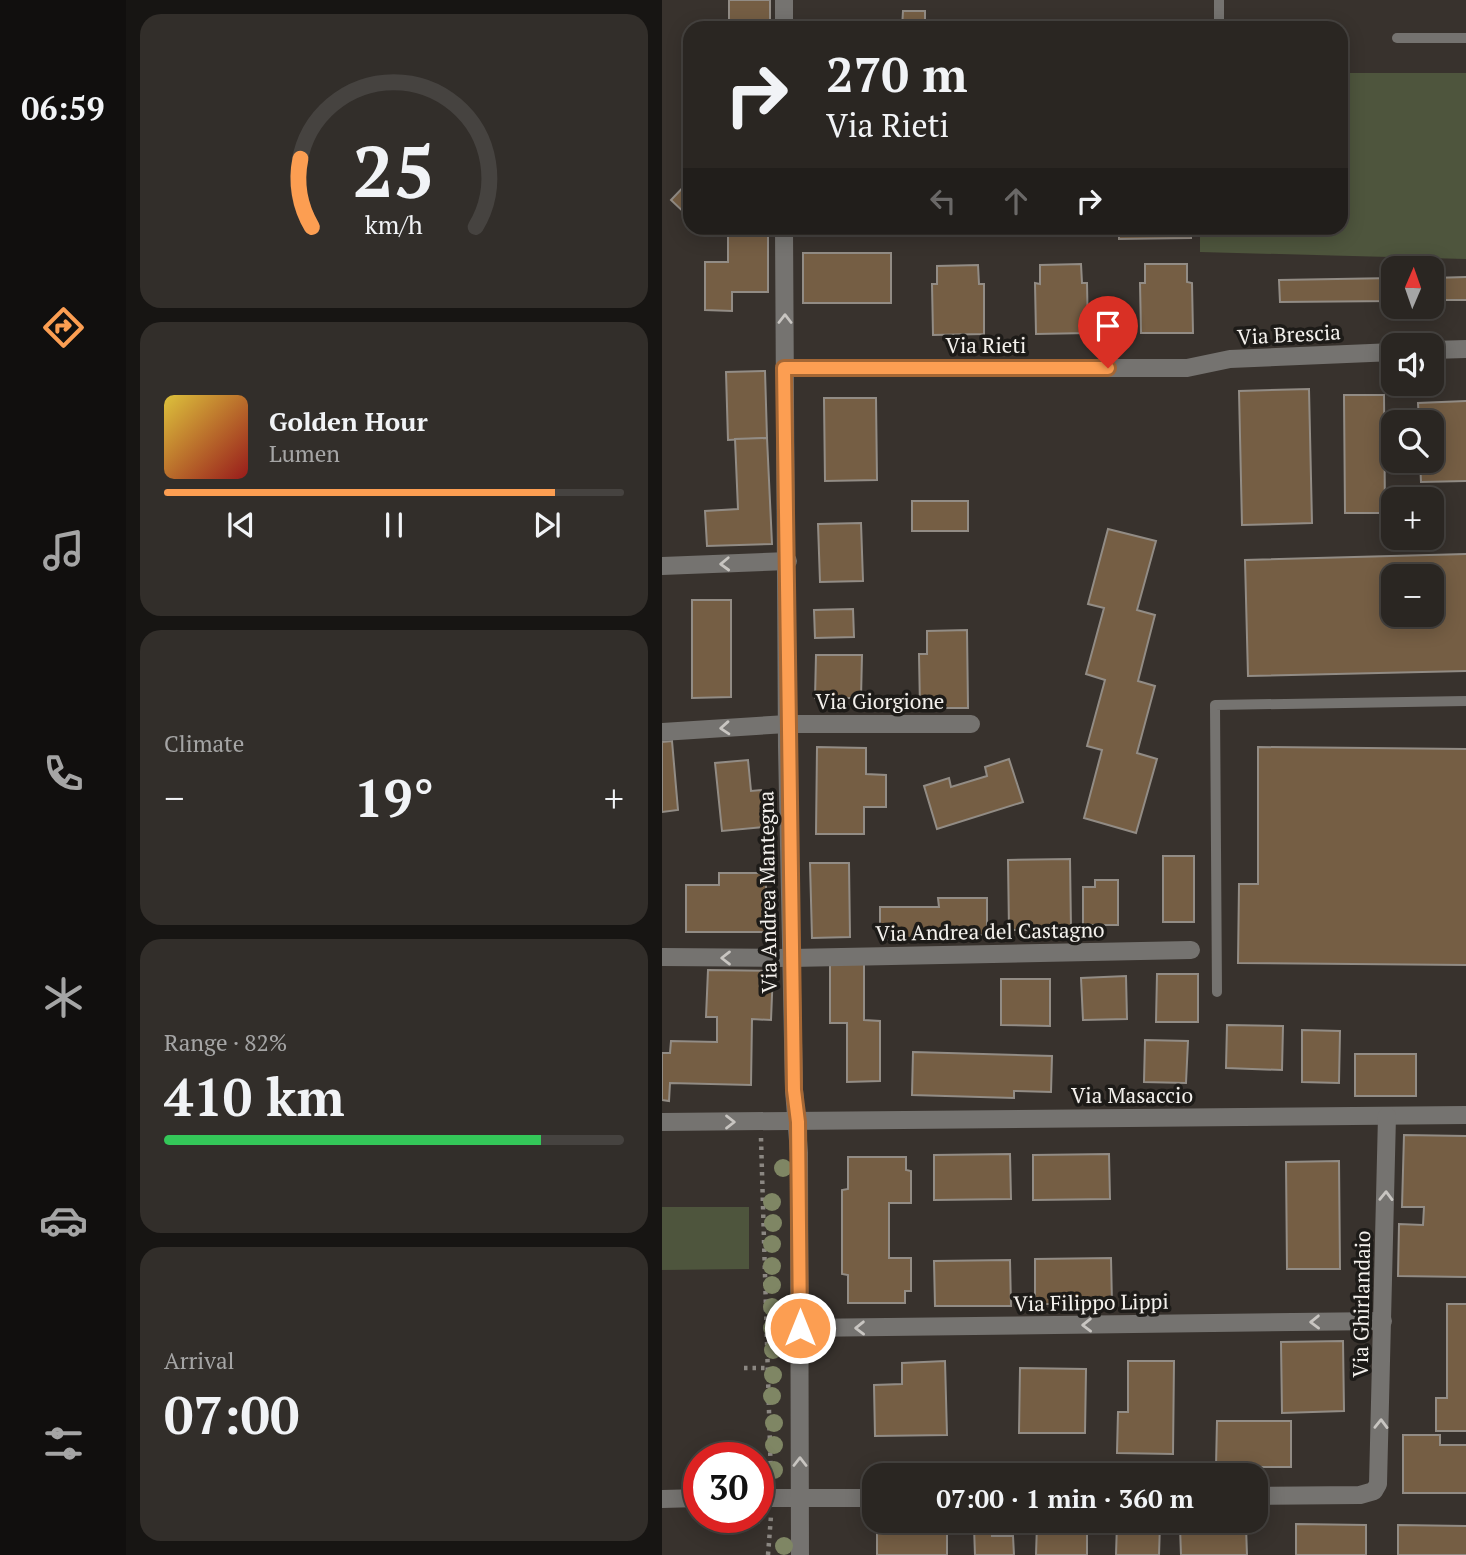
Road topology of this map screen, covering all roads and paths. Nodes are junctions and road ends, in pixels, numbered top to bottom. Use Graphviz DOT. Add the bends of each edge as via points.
graph roads {
  1 [pos="784,0"];
  2 [pos="1219,0"];
  3 [pos="784,21"];
  4 [pos="1219,21"];
  5 [pos="1397,38"];
  6 [pos="1466,38"];
  7 [pos="784,235"];
  8 [pos="1466,349"];
  9 [pos="1444,350"];
  10 [pos="1381,353"];
  11 [pos="784,368"];
  12 [pos="1187,368"];
  13 [pos="788,561"];
  14 [pos="662,566"];
  15 [pos="1466,701"];
  16 [pos="787,724"];
  17 [pos="971,724"];
  18 [pos="662,732"];
  19 [pos="1191,950"];
  20 [pos="662,957"];
  21 [pos="791,958"];
  22 [pos="1217,992"];
  23 [pos="1466,1115"];
  24 [pos="1388,1116"];
  25 [pos="662,1122"];
  26 [pos="798,1122"];
  27 [pos="1383,1321"];
  28 [pos="800,1328"];
  29 [pos="744,1368"];
  30 [pos="769,1368"];
  31 [pos="1268,1496"];
  32 [pos="774,1497"];
  33 [pos="683,1498"];
  34 [pos="800,1498"];
  35 [pos="862,1498"];
  36 [pos="662,1499"];
  37 [pos="800,1555"];
  1 -- 3 [label="street"];
  2 -- 4 [label="lane"];
  5 -- 6 [label="lane"];
  11 -- 7 [label="street, Via Andrea Mantegna, one-way"];
  8 -- 9 [label="street"];
  10 -- 12 [label="street, Via Brescia" via="1230,359"];
  11 -- 12 [label="street, Via Rieti"];
  11 -- 13 [label="street, Via Andrea Mantegna"];
  13 -- 14 [label="street, one-way"];
  13 -- 16 [label="street, Via Andrea Mantegna"];
  15 -- 22 [label="lane" via="1215,705"];
  16 -- 17 [label="street, Via Giorgione"];
  16 -- 18 [label="street, Via Giorgione, one-way"];
  16 -- 21 [label="street, Via Andrea Mantegna"];
  19 -- 21 [label="street, Via Andrea del Castagno"];
  21 -- 20 [label="street, Via Andrea del Castagno, one-way"];
  21 -- 26 [label="street, Via Andrea Mantegna"];
  23 -- 24 [label="street, Via Masaccio"];
  24 -- 26 [label="street, Via Masaccio"];
  27 -- 24 [label="street, Via Ghirlandaio, one-way"];
  25 -- 26 [label="street, Via Masaccio, one-way"];
  26 -- 28 [label="street, Via Andrea Mantegna"];
  27 -- 28 [label="street, Via Filippo Lippi, one-way"];
  31 -- 27 [label="street, Via Ghirlandaio, one-way" via="1353,1496 1374,1491 1381,1469"];
  34 -- 28 [label="street, Via Andrea Mantegna, one-way"];
  29 -- 30 [label="path"];
  32 -- 34 [label="street"];
  33 -- 36 [label="street"];
  34 -- 35 [label="street"];
  34 -- 37 [label="street, Via Andrea Mantegna"];
}
